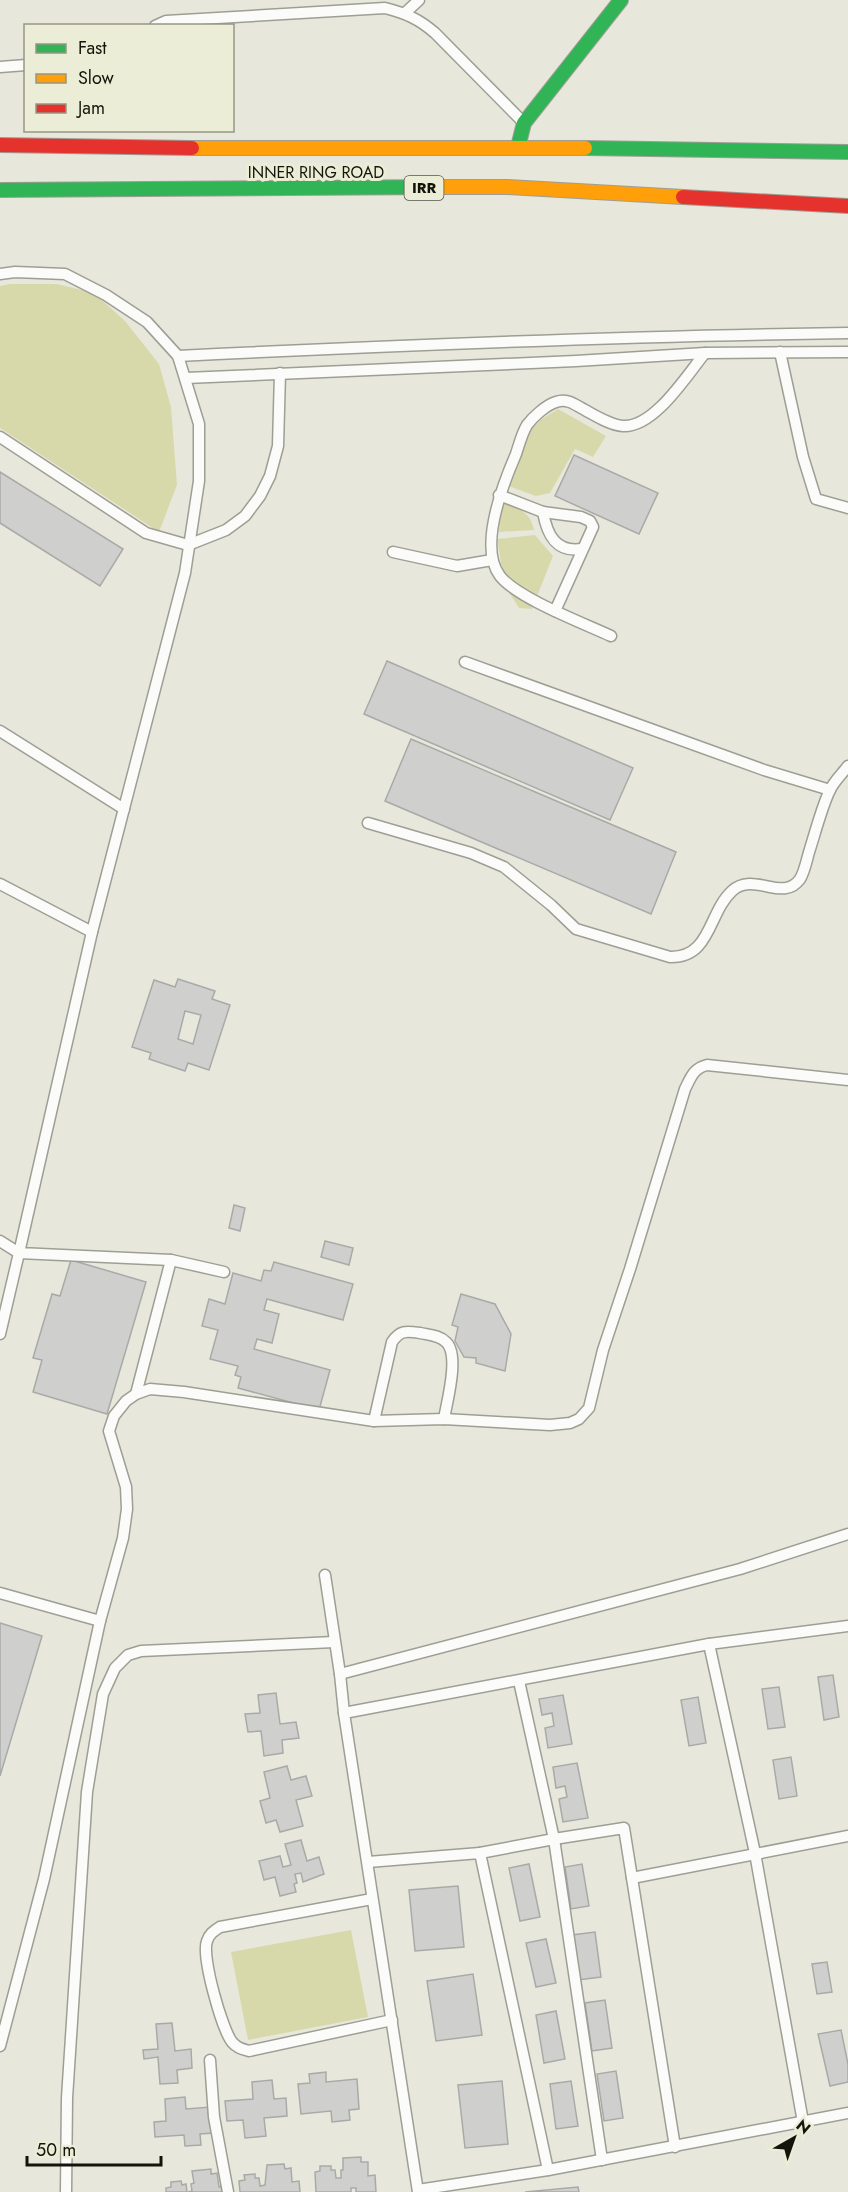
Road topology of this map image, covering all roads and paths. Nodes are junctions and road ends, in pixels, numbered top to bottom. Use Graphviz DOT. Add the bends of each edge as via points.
graph roads {
  1 [pos="419,0"];
  2 [pos="621,0"];
  3 [pos="405,12"];
  4 [pos="159,24"];
  5 [pos="24,65"];
  6 [pos="0,66"];
  7 [pos="524,123"];
  8 [pos="0,145"];
  9 [pos="518,147"];
  10 [pos="848,152"];
  11 [pos="0,190"];
  12 [pos="848,206"];
  13 [pos="0,274"];
  14 [pos="848,333"];
  15 [pos="780,352"];
  16 [pos="848,352"];
  17 [pos="705,353"];
  18 [pos="178,356"];
  19 [pos="280,373"];
  20 [pos="186,378"];
  21 [pos="0,437"];
  22 [pos="499,495"];
  23 [pos="848,508"];
  24 [pos="543,512"];
  25 [pos="188,545"];
  26 [pos="582,549"];
  27 [pos="393,552"];
  28 [pos="492,560"];
  29 [pos="555,610"];
  30 [pos="611,636"];
  31 [pos="465,662"];
  32 [pos="0,732"];
  33 [pos="848,766"];
  34 [pos="830,790"];
  35 [pos="124,809"];
  36 [pos="368,823"];
  37 [pos="0,884"];
  38 [pos="92,932"];
  39 [pos="848,1080"];
  40 [pos="0,1241"];
  41 [pos="19,1253"];
  42 [pos="171,1260"];
  43 [pos="224,1272"];
  44 [pos="0,1334"];
  45 [pos="136,1394"];
  46 [pos="444,1419"];
  47 [pos="374,1421"];
  48 [pos="848,1533"];
  49 [pos="325,1575"];
  50 [pos="0,1593"];
  51 [pos="100,1621"];
  52 [pos="848,1626"];
  53 [pos="334,1642"];
  54 [pos="709,1644"];
  55 [pos="340,1674"];
  56 [pos="519,1681"];
  57 [pos="344,1713"];
  58 [pos="848,1836"];
  59 [pos="554,1839"];
  60 [pos="480,1853"];
  61 [pos="755,1853"];
  62 [pos="368,1862"];
  63 [pos="632,1878"];
  64 [pos="372,1899"];
  65 [pos="392,2020"];
  66 [pos="0,2046"];
  67 [pos="210,2060"];
  68 [pos="848,2113"];
  69 [pos="803,2122"];
  70 [pos="675,2146"];
  71 [pos="602,2160"];
  72 [pos="548,2170"];
  73 [pos="418,2191"];
  74 [pos="66,2192"];
  75 [pos="228,2192"];
  1 -- 3 [label="lane"];
  2 -- 7 [label="main road"];
  3 -- 4 [label="lane" via="385,8"];
  3 -- 7 [label="lane" via="435,33"];
  5 -- 6 [label="lane"];
  7 -- 9 [label="main road"];
  8 -- 9 [label="main road, INNER RING ROAD"];
  9 -- 10 [label="main road, INNER RING ROAD"];
  11 -- 12 [label="main road, INNER RING ROAD / IRR" via="507,187"];
  13 -- 18 [label="lane" via="65,274 147,322"];
  14 -- 18 [label="lane" via="444,342"];
  15 -- 16 [label="lane"];
  15 -- 17 [label="lane"];
  15 -- 23 [label="lane" via="816,499"];
  17 -- 19 [label="lane"];
  17 -- 22 [label="lane" via="659,408 633,425 611,423 568,401 545,408 528,424"];
  18 -- 20 [label="lane"];
  19 -- 20 [label="lane"];
  19 -- 25 [label="lane" via="278,446 260,496 245,516 226,530"];
  20 -- 25 [label="lane" via="199,424 199,481"];
  21 -- 25 [label="lane" via="146,533"];
  22 -- 24 [label="lane"];
  22 -- 28 [label="lane"];
  24 -- 26 [label="lane" via="557,545 569,551"];
  24 -- 26 [label="lane" via="581,517 590,522 593,527"];
  25 -- 35 [label="lane" via="185,573"];
  26 -- 29 [label="lane"];
  27 -- 28 [label="lane" via="457,566"];
  28 -- 29 [label="lane" via="513,589"];
  29 -- 30 [label="lane"];
  31 -- 34 [label="lane"];
  32 -- 35 [label="lane"];
  33 -- 34 [label="lane"];
  34 -- 36 [label="lane" via="801,878 788,888 738,885 725,899 702,941 683,957 670,957 576,929 504,867"];
  35 -- 38 [label="lane"];
  37 -- 38 [label="lane"];
  38 -- 41 [label="lane"];
  39 -- 46 [label="lane" via="700,1067 685,1089 603,1350 589,1408 570,1423 550,1425"];
  40 -- 41 [label="lane"];
  41 -- 42 [label="lane"];
  41 -- 44 [label="lane"];
  42 -- 43 [label="lane"];
  42 -- 45 [label="lane"];
  45 -- 47 [label="lane" via="150,1389 184,1392"];
  45 -- 51 [label="lane" via="114,1416 109,1431 126,1487 127,1509"];
  46 -- 47 [label="lane"];
  46 -- 47 [label="lane" via="453,1352 440,1337 405,1330 392,1342"];
  48 -- 55 [label="lane" via="740,1569"];
  49 -- 53 [label="lane"];
  50 -- 51 [label="lane"];
  51 -- 66 [label="lane" via="44,1879"];
  52 -- 54 [label="lane"];
  53 -- 55 [label="lane"];
  53 -- 74 [label="lane" via="141,1652 128,1655 115,1668 104,1695 87,1792 67,2098"];
  54 -- 56 [label="lane"];
  54 -- 61 [label="lane"];
  55 -- 57 [label="lane"];
  56 -- 57 [label="lane"];
  56 -- 59 [label="lane"];
  57 -- 62 [label="lane"];
  58 -- 61 [label="lane"];
  59 -- 60 [label="lane"];
  59 -- 63 [label="lane" via="624,1828"];
  59 -- 71 [label="lane"];
  60 -- 62 [label="lane"];
  60 -- 72 [label="lane"];
  61 -- 63 [label="lane"];
  61 -- 69 [label="lane"];
  62 -- 64 [label="lane"];
  63 -- 70 [label="lane"];
  64 -- 65 [label="lane"];
  64 -- 65 [label="lane" via="220,1927 207,1939 206,1951 215,1999 230,2038 240,2048 249,2050"];
  65 -- 73 [label="lane"];
  67 -- 75 [label="lane" via="214,2116"];
  68 -- 69 [label="lane"];
  69 -- 70 [label="lane"];
  70 -- 71 [label="lane"];
  71 -- 72 [label="lane"];
  72 -- 73 [label="lane"];
}
